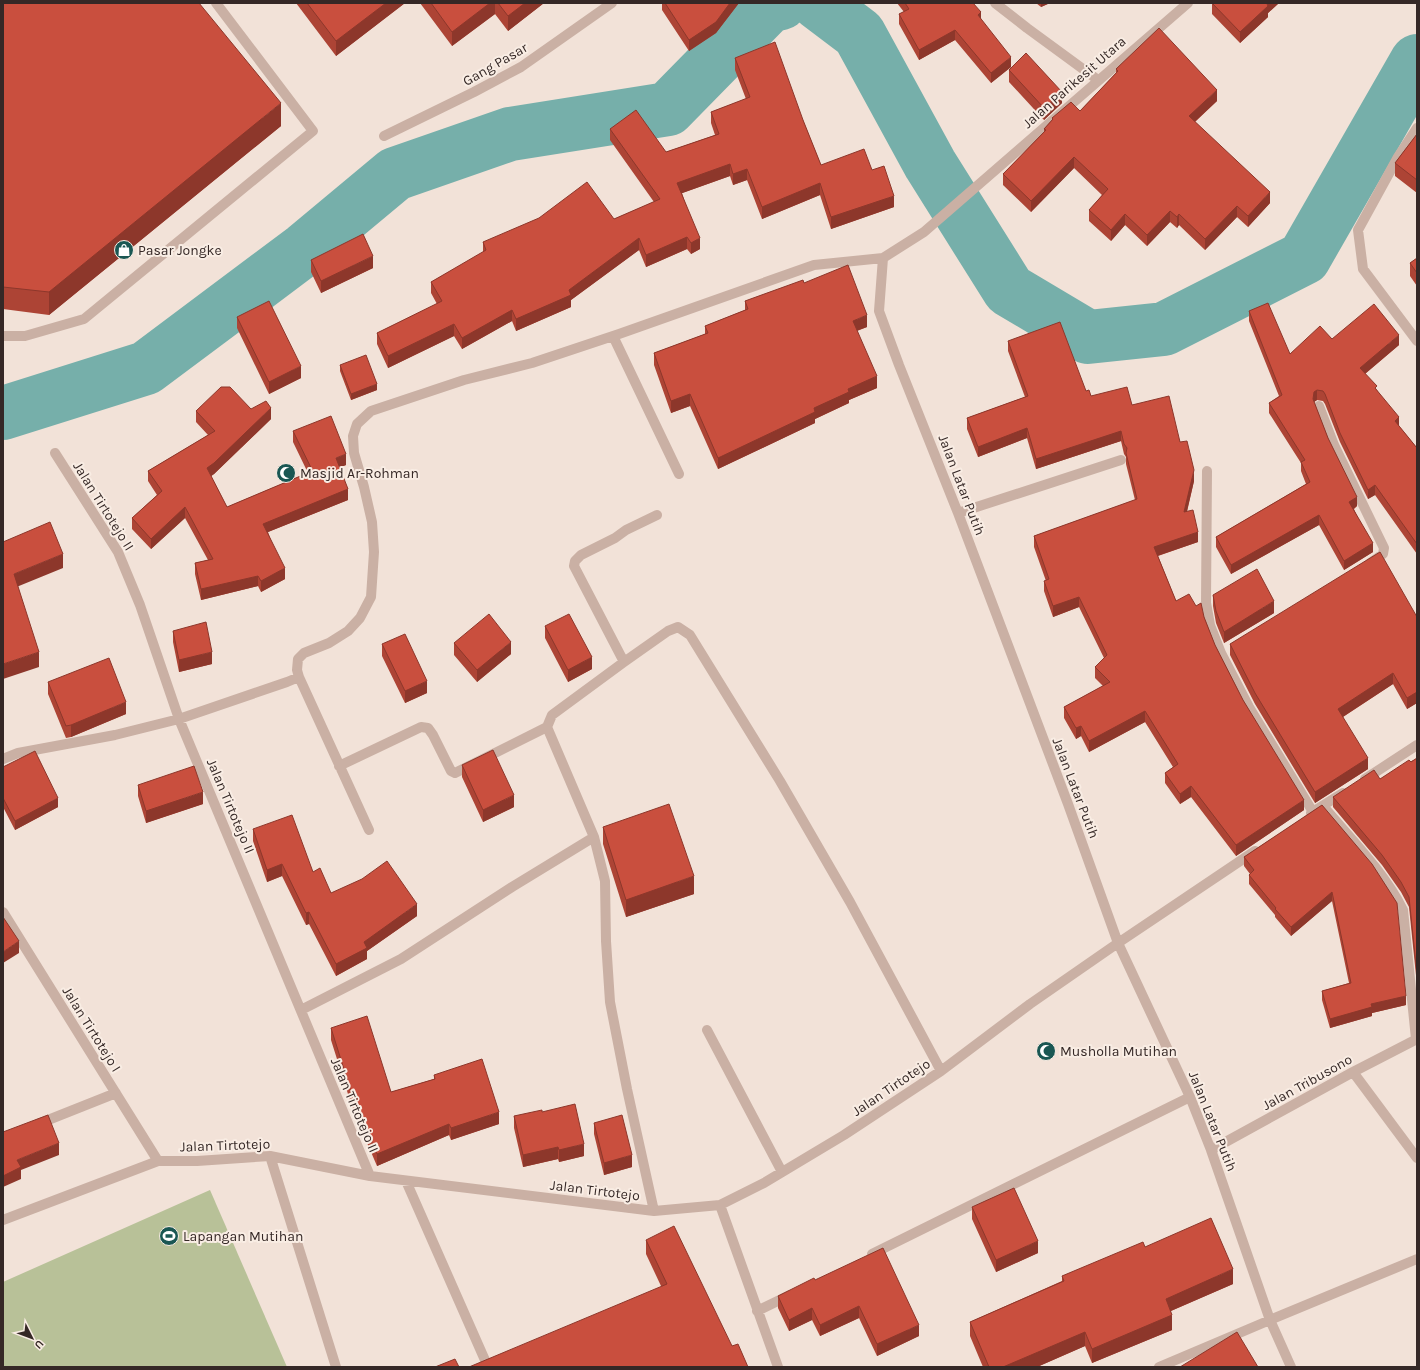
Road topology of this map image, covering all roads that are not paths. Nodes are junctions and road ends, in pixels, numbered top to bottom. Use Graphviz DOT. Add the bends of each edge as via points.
graph roads {
  1 [pos="216,3"];
  2 [pos="612,3"];
  3 [pos="996,3"];
  4 [pos="1188,3"];
  5 [pos="1098,80"];
  6 [pos="1417,128"];
  7 [pos="384,136"];
  8 [pos="883,258"];
  9 [pos="3,336"];
  10 [pos="613,336"];
  11 [pos="1417,341"];
  12 [pos="1319,406"];
  13 [pos="55,453"];
  14 [pos="1121,460"];
  15 [pos="1207,471"];
  16 [pos="679,474"];
  17 [pos="958,513"];
  18 [pos="657,515"];
  19 [pos="1363,567"];
  20 [pos="624,662"];
  21 [pos="299,678"];
  22 [pos="180,719"];
  23 [pos="547,727"];
  24 [pos="1417,745"];
  25 [pos="3,759"];
  26 [pos="339,766"];
  27 [pos="1323,806"];
  28 [pos="1313,812"];
  29 [pos="1300,821"];
  30 [pos="369,830"];
  31 [pos="594,837"];
  32 [pos="1261,847"];
  33 [pos="3,912"];
  34 [pos="1118,943"];
  35 [pos="300,1010"];
  36 [pos="707,1030"];
  37 [pos="1417,1039"];
  38 [pos="941,1070"];
  39 [pos="1353,1072"];
  40 [pos="116,1093"];
  41 [pos="1190,1097"];
  42 [pos="31,1126"];
  43 [pos="1212,1150"];
  44 [pos="270,1156"];
  45 [pos="1417,1158"];
  46 [pos="158,1161"];
  47 [pos="782,1172"];
  48 [pos="370,1176"];
  49 [pos="406,1181"];
  50 [pos="720,1204"];
  51 [pos="654,1211"];
  52 [pos="3,1220"];
  53 [pos="864,1258"];
  54 [pos="1417,1259"];
  55 [pos="800,1289"];
  56 [pos="757,1310"];
  57 [pos="1270,1320"];
  58 [pos="336,1367"];
  59 [pos="488,1367"];
  60 [pos="778,1367"];
  61 [pos="1159,1367"];
  62 [pos="1291,1367"];
  1 -- 9 [label="street" via="313,131 84,319 25,336"];
  2 -- 7 [label="street, Gang Pasar" via="521,67"];
  3 -- 5 [label="street"];
  4 -- 5 [label="street, Jalan Parikesit Utara"];
  5 -- 8 [label="street, Jalan Parikesit Utara" via="924,232"];
  6 -- 11 [label="street" via="1358,230 1363,269"];
  8 -- 10 [label="street" via="814,265"];
  8 -- 17 [label="street, Jalan Latar Putih" via="879,311"];
  10 -- 16 [label="street"];
  10 -- 21 [label="street" via="464,380 371,411 357,424 354,453 372,522 374,552 370,597 360,618 348,631 329,643 304,653 298,659"];
  12 -- 19 [label="street" via="1334,445 1384,548 1383,554"];
  13 -- 22 [label="street, Jalan Tirtotejo II" via="118,552 140,605"];
  14 -- 17 [label="street"];
  15 -- 28 [label="street" via="1206,603 1210,625 1225,651 1249,707"];
  17 -- 34 [label="street, Jalan Latar Putih"];
  18 -- 20 [label="street" via="581,555 575,561 574,566"];
  20 -- 23 [label="street" via="552,715"];
  20 -- 38 [label="street" via="668,631 678,627 690,635 780,781 850,902"];
  21 -- 22 [label="street"];
  21 -- 26 [label="street"];
  22 -- 25 [label="street" via="115,735 18,753"];
  22 -- 35 [label="street, Jalan Tirtotejo II"];
  23 -- 26 [label="street" via="455,773 451,771 428,728 421,727"];
  23 -- 31 [label="street"];
  24 -- 27 [label="street"];
  26 -- 30 [label="street"];
  27 -- 28 [label="street"];
  27 -- 37 [label="street" via="1395,895 1402,910"];
  28 -- 29 [label="street"];
  31 -- 35 [label="street" via="402,959"];
  31 -- 51 [label="street" via="605,881 610,1002"];
  32 -- 34 [label="street, Jalan Tirtotejo"];
  33 -- 40 [label="street, Jalan Tirtotejo I"];
  34 -- 38 [label="street, Jalan Tirtotejo"];
  34 -- 41 [label="street, Jalan Latar Putih"];
  35 -- 48 [label="street, Jalan Tirtotejo II"];
  36 -- 47 [label="street"];
  37 -- 39 [label="street, Jalan Tribusono"];
  38 -- 47 [label="street, Jalan Tirtotejo"];
  39 -- 43 [label="street, Jalan Tribusono"];
  39 -- 45 [label="street"];
  40 -- 42 [label="street"];
  40 -- 46 [label="street, Jalan Tirtotejo I"];
  41 -- 43 [label="street, Jalan Latar Putih"];
  41 -- 53 [label="street"];
  43 -- 57 [label="street, Jalan Latar Putih"];
  44 -- 46 [label="street, Jalan Tirtotejo"];
  44 -- 48 [label="street, Jalan Tirtotejo"];
  44 -- 58 [label="street"];
  46 -- 52 [label="street, Jalan Tirtotejo"];
  47 -- 50 [label="street, Jalan Tirtotejo"];
  48 -- 49 [label="street, Jalan Tirtotejo"];
  49 -- 51 [label="street, Jalan Tirtotejo"];
  49 -- 59 [label="street"];
  50 -- 51 [label="street, Jalan Tirtotejo"];
  50 -- 56 [label="street"];
  54 -- 57 [label="street"];
  55 -- 56 [label="street"];
  56 -- 60 [label="street"];
  57 -- 61 [label="street"];
  57 -- 62 [label="street, Jalan Latar Putih"];
}
